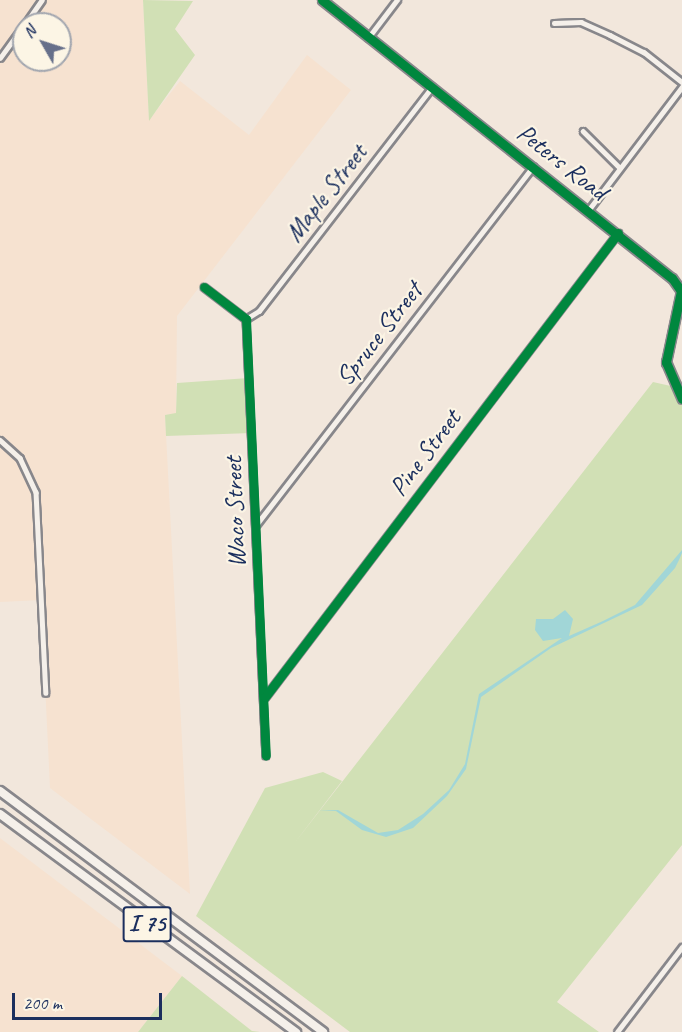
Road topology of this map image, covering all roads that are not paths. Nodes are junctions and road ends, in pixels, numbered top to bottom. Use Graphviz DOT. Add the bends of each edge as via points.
graph roads {
  1 [pos="322,0"];
  2 [pos="397,0"];
  3 [pos="554,23"];
  4 [pos="368,38"];
  5 [pos="12,42"];
  6 [pos="0,58"];
  7 [pos="682,82"];
  8 [pos="432,87"];
  9 [pos="682,87"];
  10 [pos="584,131"];
  11 [pos="533,166"];
  12 [pos="619,167"];
  13 [pos="590,208"];
  14 [pos="618,233"];
  15 [pos="204,286"];
  16 [pos="246,319"];
  17 [pos="682,399"];
  18 [pos="0,440"];
  19 [pos="256,525"];
  20 [pos="46,693"];
  21 [pos="265,697"];
  22 [pos="266,756"];
  23 [pos="0,791"];
  24 [pos="0,814"];
  25 [pos="682,947"];
  26 [pos="680,955"];
  27 [pos="296,1032"];
  28 [pos="323,1032"];
  29 [pos="617,1032"];
  1 -- 4 [label="street, Peters Road"];
  2 -- 4 [label="street"];
  3 -- 7 [label="street" via="581,22 610,35"];
  4 -- 8 [label="street, Peters Road"];
  5 -- 6 [label="street"];
  8 -- 11 [label="street, Peters Road"];
  8 -- 16 [label="street, Maple Street" via="259,311"];
  9 -- 12 [label="street"];
  10 -- 12 [label="street"];
  11 -- 13 [label="street, Peters Road"];
  11 -- 19 [label="street, Spruce Street"];
  12 -- 13 [label="street"];
  13 -- 14 [label="street, Peters Road"];
  14 -- 17 [label="street, Peters Road" via="681,291 665,351"];
  14 -- 21 [label="street, Pine Street"];
  15 -- 16 [label="street"];
  16 -- 19 [label="street, Waco Street"];
  18 -- 20 [label="street" via="21,458 36,492"];
  19 -- 21 [label="street, Waco Street"];
  21 -- 22 [label="street, Waco Street"];
  23 -- 28 [label="highway, I 75"];
  24 -- 27 [label="highway, I 75"];
  25 -- 26 [label="street"];
  26 -- 29 [label="street"];
}
